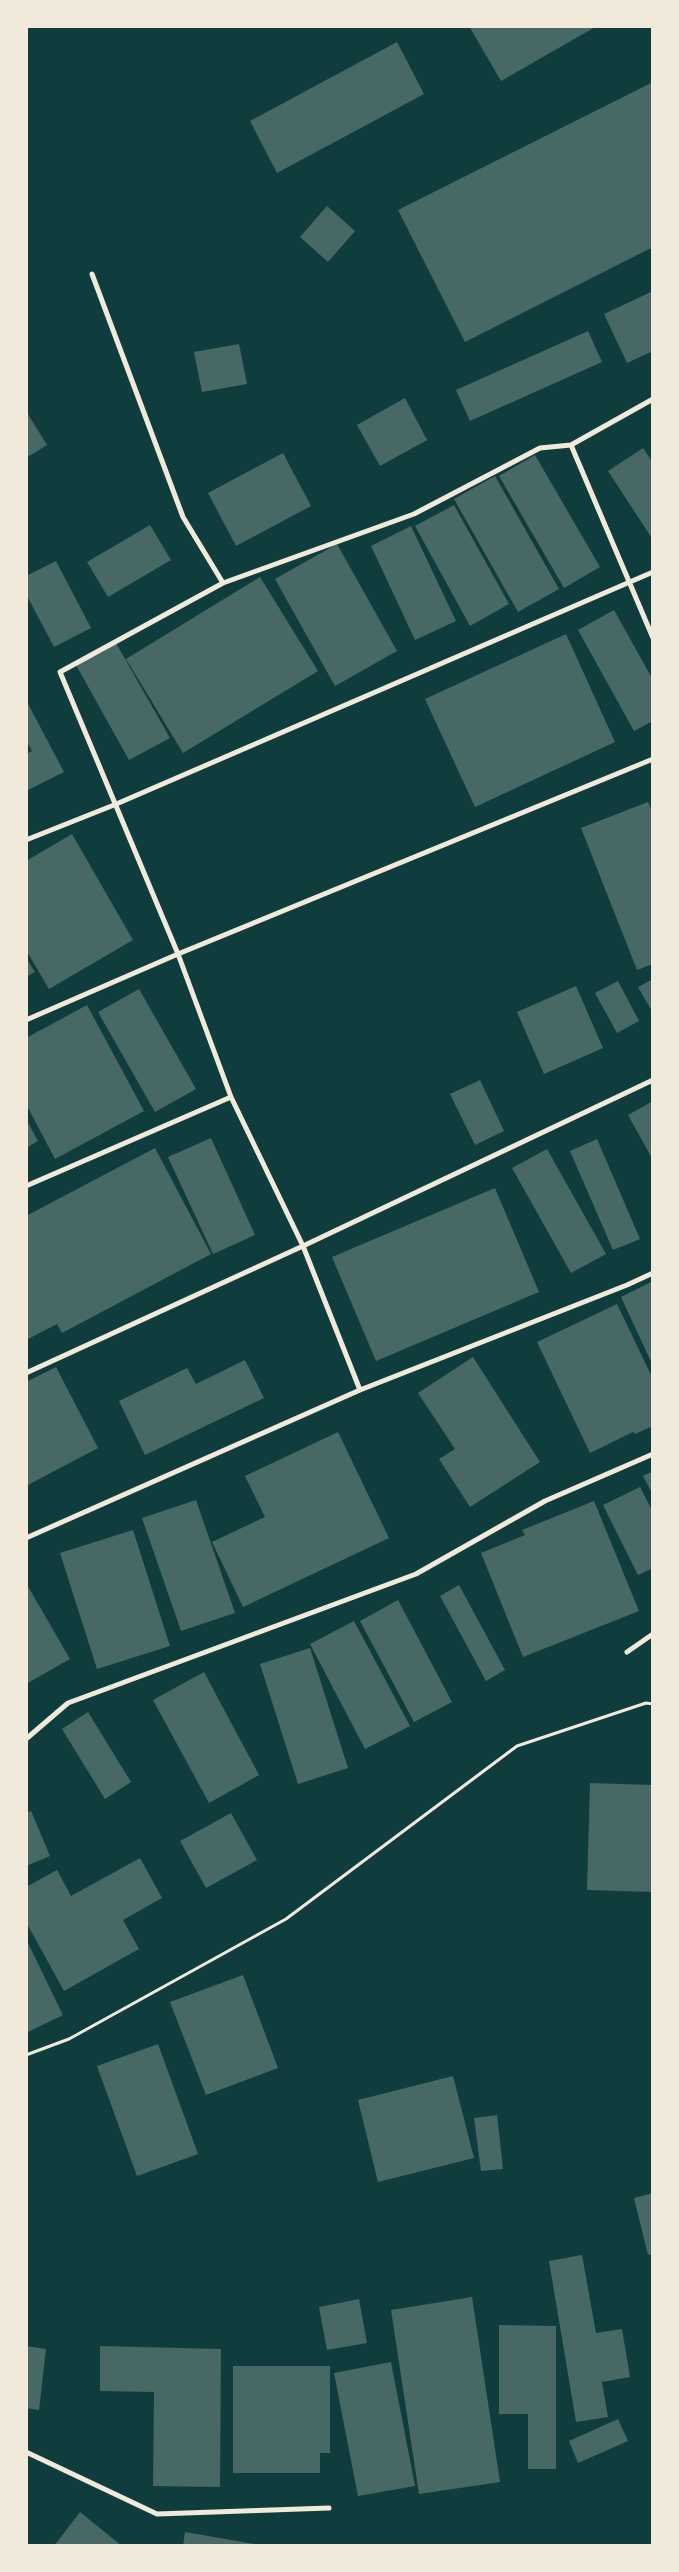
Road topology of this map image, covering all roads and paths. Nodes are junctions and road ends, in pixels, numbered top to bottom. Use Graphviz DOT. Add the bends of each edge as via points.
graph roads {
  1 [pos="92,274"];
  2 [pos="653,399"];
  3 [pos="572,445"];
  4 [pos="653,572"];
  5 [pos="628,582"];
  6 [pos="222,583"];
  7 [pos="653,638"];
  8 [pos="653,759"];
  9 [pos="114,805"];
  10 [pos="26,840"];
  11 [pos="178,954"];
  12 [pos="26,1020"];
  13 [pos="653,1080"];
  14 [pos="232,1098"];
  15 [pos="26,1186"];
  16 [pos="303,1246"];
  17 [pos="653,1273"];
  18 [pos="26,1373"];
  19 [pos="360,1390"];
  20 [pos="653,1454"];
  21 [pos="26,1538"];
  22 [pos="653,1634"];
  23 [pos="627,1652"];
  24 [pos="653,1704"];
  25 [pos="26,1739"];
  26 [pos="26,2055"];
  27 [pos="26,2452"];
  28 [pos="329,2508"];
  1 -- 6 [label="street" via="183,517"];
  2 -- 3 [label="street"];
  3 -- 5 [label="street"];
  3 -- 6 [label="street" via="540,448 414,514"];
  4 -- 5 [label="street"];
  5 -- 7 [label="street"];
  5 -- 9 [label="street"];
  6 -- 9 [label="street" via="60,672"];
  8 -- 11 [label="street"];
  9 -- 10 [label="street"];
  9 -- 11 [label="street"];
  11 -- 12 [label="street"];
  11 -- 14 [label="street"];
  13 -- 16 [label="street"];
  14 -- 15 [label="street"];
  14 -- 16 [label="street"];
  16 -- 18 [label="street"];
  16 -- 19 [label="street"];
  17 -- 19 [label="street"];
  19 -- 21 [label="street"];
  20 -- 25 [label="street" via="545,1501 416,1574 68,1703"];
  22 -- 23 [label="street"];
  24 -- 26 [label="path" via="646,1703 517,1746 286,1919 69,2039"];
  27 -- 28 [label="street" via="158,2514"];
}
